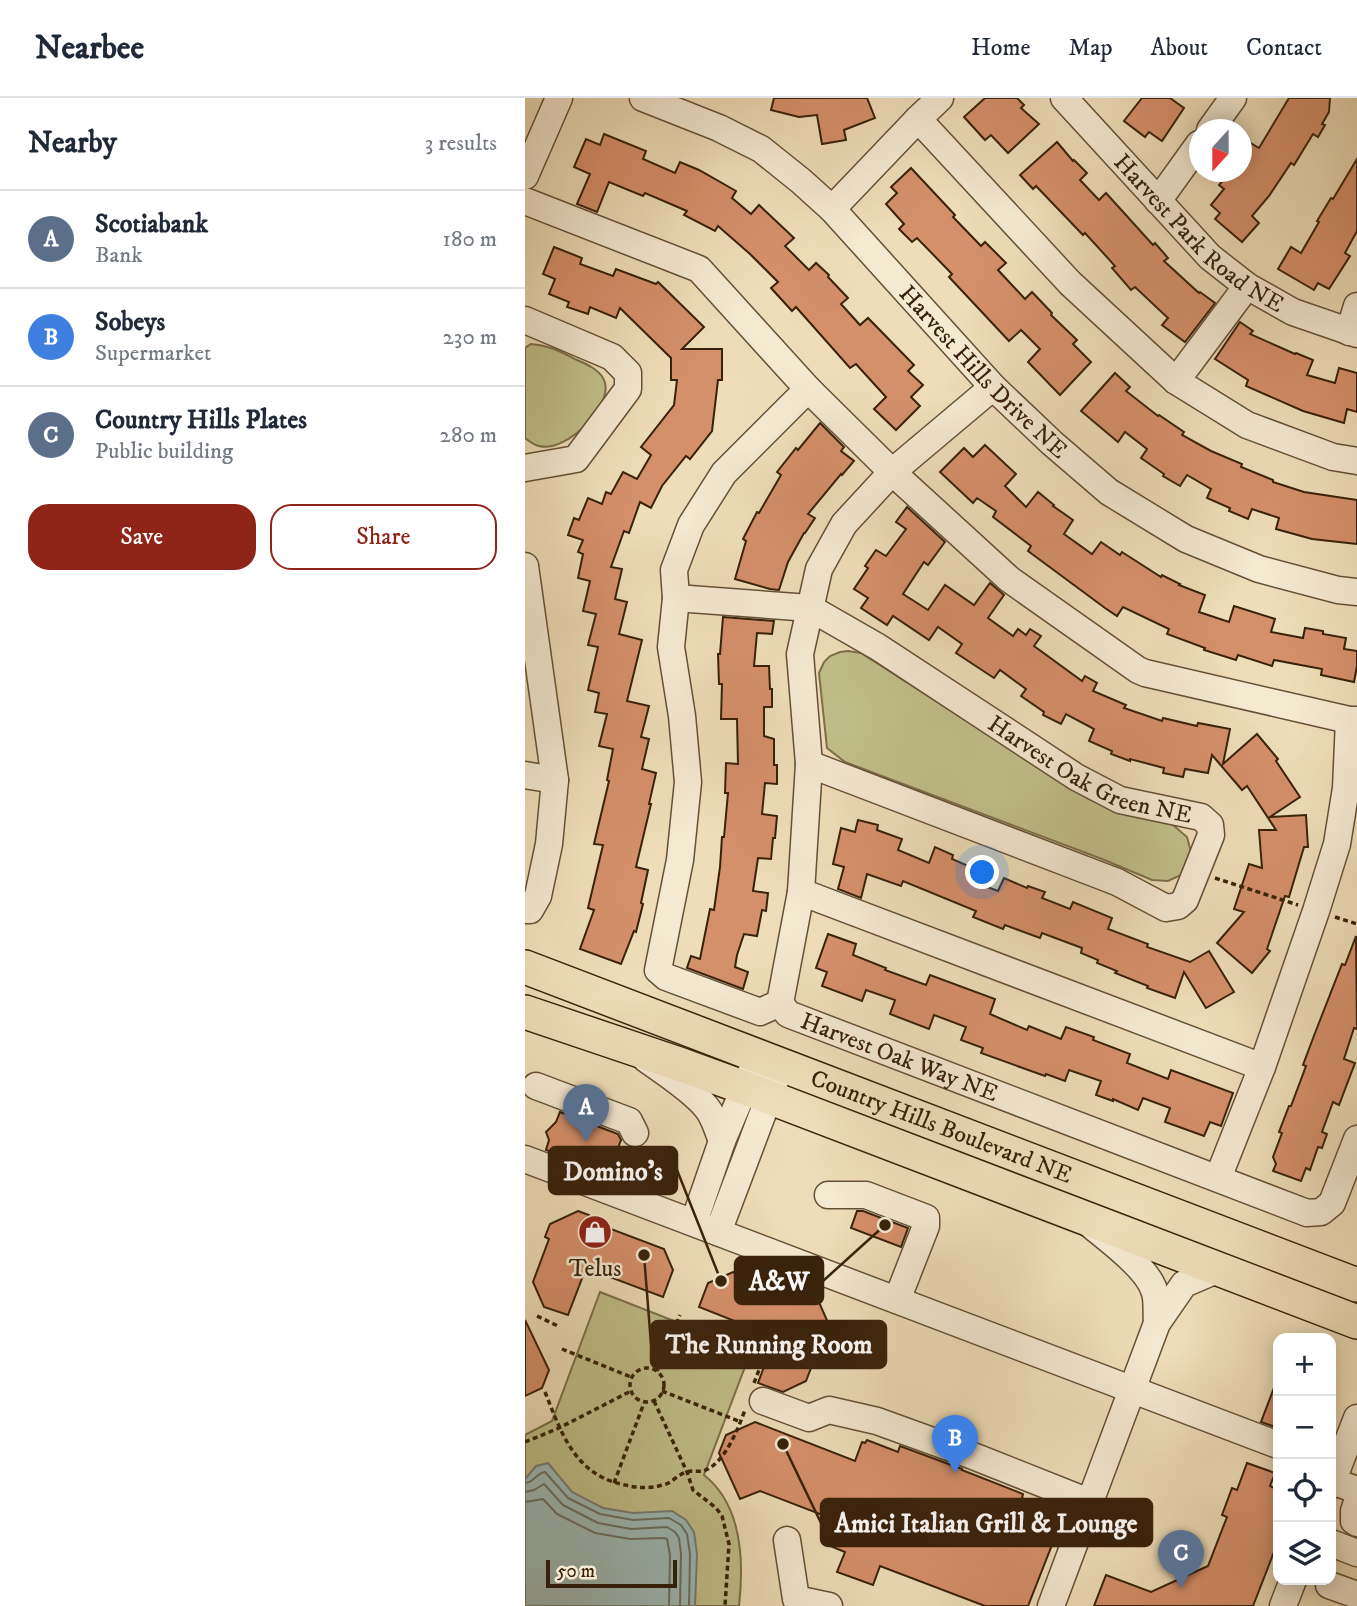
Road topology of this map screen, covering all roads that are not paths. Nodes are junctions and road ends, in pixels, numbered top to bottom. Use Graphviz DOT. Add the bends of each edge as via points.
graph roads {
  1 [pos="559,98"];
  2 [pos="643,98"];
  3 [pos="940,98"];
  4 [pos="1064,98"];
  5 [pos="1233,98"];
  6 [pos="918,119"];
  7 [pos="1218,119"];
  8 [pos="1189,158"];
  9 [pos="525,176"];
  10 [pos="525,201"];
  11 [pos="1158,201"];
  12 [pos="832,209"];
  13 [pos="1247,286"];
  14 [pos="1357,306"];
  15 [pos="525,320"];
  16 [pos="1353,333"];
  17 [pos="1176,381"];
  18 [pos="993,387"];
  19 [pos="808,389"];
  20 [pos="1357,461"];
  21 [pos="525,468"];
  22 [pos="892,472"];
  23 [pos="525,566"];
  24 [pos="1357,592"];
  25 [pos="676,598"];
  26 [pos="810,608"];
  27 [pos="1353,720"];
  28 [pos="809,764"];
  29 [pos="525,775"];
  30 [pos="555,780"];
  31 [pos="801,892"];
  32 [pos="527,910"];
  33 [pos="525,967"];
  34 [pos="780,1003"];
  35 [pos="525,1012"];
  36 [pos="541,1024"];
  37 [pos="630,1047"];
  38 [pos="770,1060"];
  39 [pos="1262,1067"];
  40 [pos="536,1086"];
  41 [pos="757,1093"];
  42 [pos="635,1133"];
  43 [pos="1357,1139"];
  44 [pos="722,1141"];
  45 [pos="525,1159"];
  46 [pos="1218,1178"];
  47 [pos="828,1195"];
  48 [pos="1083,1218"];
  49 [pos="706,1227"];
  50 [pos="1219,1269"];
  51 [pos="1357,1285"];
  52 [pos="897,1300"];
  53 [pos="1357,1322"];
  54 [pos="1157,1323"];
  55 [pos="1133,1390"];
  56 [pos="754,1399"];
  57 [pos="1357,1418"];
  58 [pos="1273,1443"];
  59 [pos="1336,1467"];
  60 [pos="1336,1476"];
  61 [pos="1357,1490"];
  62 [pos="1089,1502"];
  63 [pos="1357,1502"];
  64 [pos="1357,1523"];
  65 [pos="787,1540"];
  66 [pos="1336,1546"];
  67 [pos="1357,1553"];
  68 [pos="1291,1585"];
  69 [pos="1329,1585"];
  70 [pos="1357,1595"];
  71 [pos="795,1603"];
  72 [pos="829,1606"];
  73 [pos="1051,1606"];
  74 [pos="1283,1606"];
  1 -- 9 [label="street"];
  2 -- 12 [label="street, Harvest Hills Drive NE" via="761,149"];
  3 -- 6 [label="street"];
  4 -- 11 [label="street, Harvest Park Road NE"];
  5 -- 7 [label="street"];
  6 -- 12 [label="street"];
  6 -- 17 [label="street" via="1070,283"];
  8 -- 11 [label="street"];
  10 -- 19 [label="street" via="699,268"];
  11 -- 13 [label="street, Harvest Park Road NE" via="1210,257"];
  12 -- 18 [label="street, Harvest Hills Drive NE"];
  13 -- 16 [label="street, Harvest Park Road NE" via="1293,312"];
  13 -- 17 [label="street"];
  14 -- 16 [label="street"];
  15 -- 21 [label="street" via="612,357 628,373 628,389 576,459"];
  17 -- 20 [label="street" via="1247,425 1333,457"];
  18 -- 22 [label="street, Harvest Oak Way NE"];
  18 -- 24 [label="street, Harvest Hills Drive NE" via="1109,492 1186,538 1259,569"];
  19 -- 22 [label="street"];
  19 -- 25 [label="street" via="724,472 691,525 674,570"];
  22 -- 26 [label="street, Harvest Oak Way NE" via="844,524 819,569"];
  22 -- 27 [label="street" via="1009,579 1138,670"];
  23 -- 30 [label="street"];
  25 -- 26 [label="street"];
  25 -- 34 [label="street" via="671,647 688,782 680,860 658,970 761,1012"];
  26 -- 28 [label="street, Harvest Oak Way NE" via="800,653"];
  26 -- 28 [label="street, Harvest Oak Green NE" via="878,647 1076,777 1120,800 1201,817 1210,825 1211,835 1185,900 1166,908 1117,882"];
  27 -- 39 [label="street" via="1339,833"];
  28 -- 31 [label="street, Harvest Oak Way NE"];
  29 -- 30 [label="street"];
  30 -- 32 [label="street" via="538,896"];
  31 -- 34 [label="street, Harvest Oak Way NE"];
  31 -- 39 [label="street"];
  33 -- 38 [label="main road, Country Hills Boulevard NE"];
  34 -- 46 [label="street, Harvest Oak Way NE" via="788,1014"];
  35 -- 36 [label="main road, Country Hills Boulevard NE"];
  36 -- 37 [label="main road, Country Hills Boulevard NE"];
  37 -- 41 [label="main road, Country Hills Boulevard NE"];
  37 -- 44 [label="street" via="705,1105"];
  38 -- 41 [label="street"];
  38 -- 51 [label="main road, Country Hills Boulevard NE"];
  39 -- 46 [label="street"];
  40 -- 42 [label="street" via="629,1121"];
  41 -- 44 [label="street"];
  41 -- 48 [label="main road, Country Hills Boulevard NE"];
  41 -- 49 [label="street"];
  43 -- 46 [label="street, Harvest Oak Way NE" via="1332,1203 1321,1212 1307,1213"];
  44 -- 49 [label="street"];
  45 -- 49 [label="street"];
  47 -- 52 [label="street" via="866,1195 926,1218"];
  48 -- 50 [label="main road, Country Hills Boulevard NE"];
  48 -- 54 [label="street" via="1133,1260 1149,1280"];
  49 -- 52 [label="street"];
  50 -- 53 [label="main road, Country Hills Boulevard NE"];
  50 -- 54 [label="street" via="1184,1284"];
  52 -- 55 [label="street"];
  54 -- 55 [label="street"];
  55 -- 58 [label="street"];
  55 -- 62 [label="street"];
  56 -- 62 [label="street" via="809,1418 829,1410 877,1421"];
  57 -- 59 [label="street"];
  60 -- 61 [label="street"];
  62 -- 73 [label="street"];
  63 -- 64 [label="street"];
  65 -- 71 [label="street"];
  66 -- 67 [label="street"];
  68 -- 74 [label="street"];
  69 -- 70 [label="street"];
  71 -- 72 [label="street"];
}
